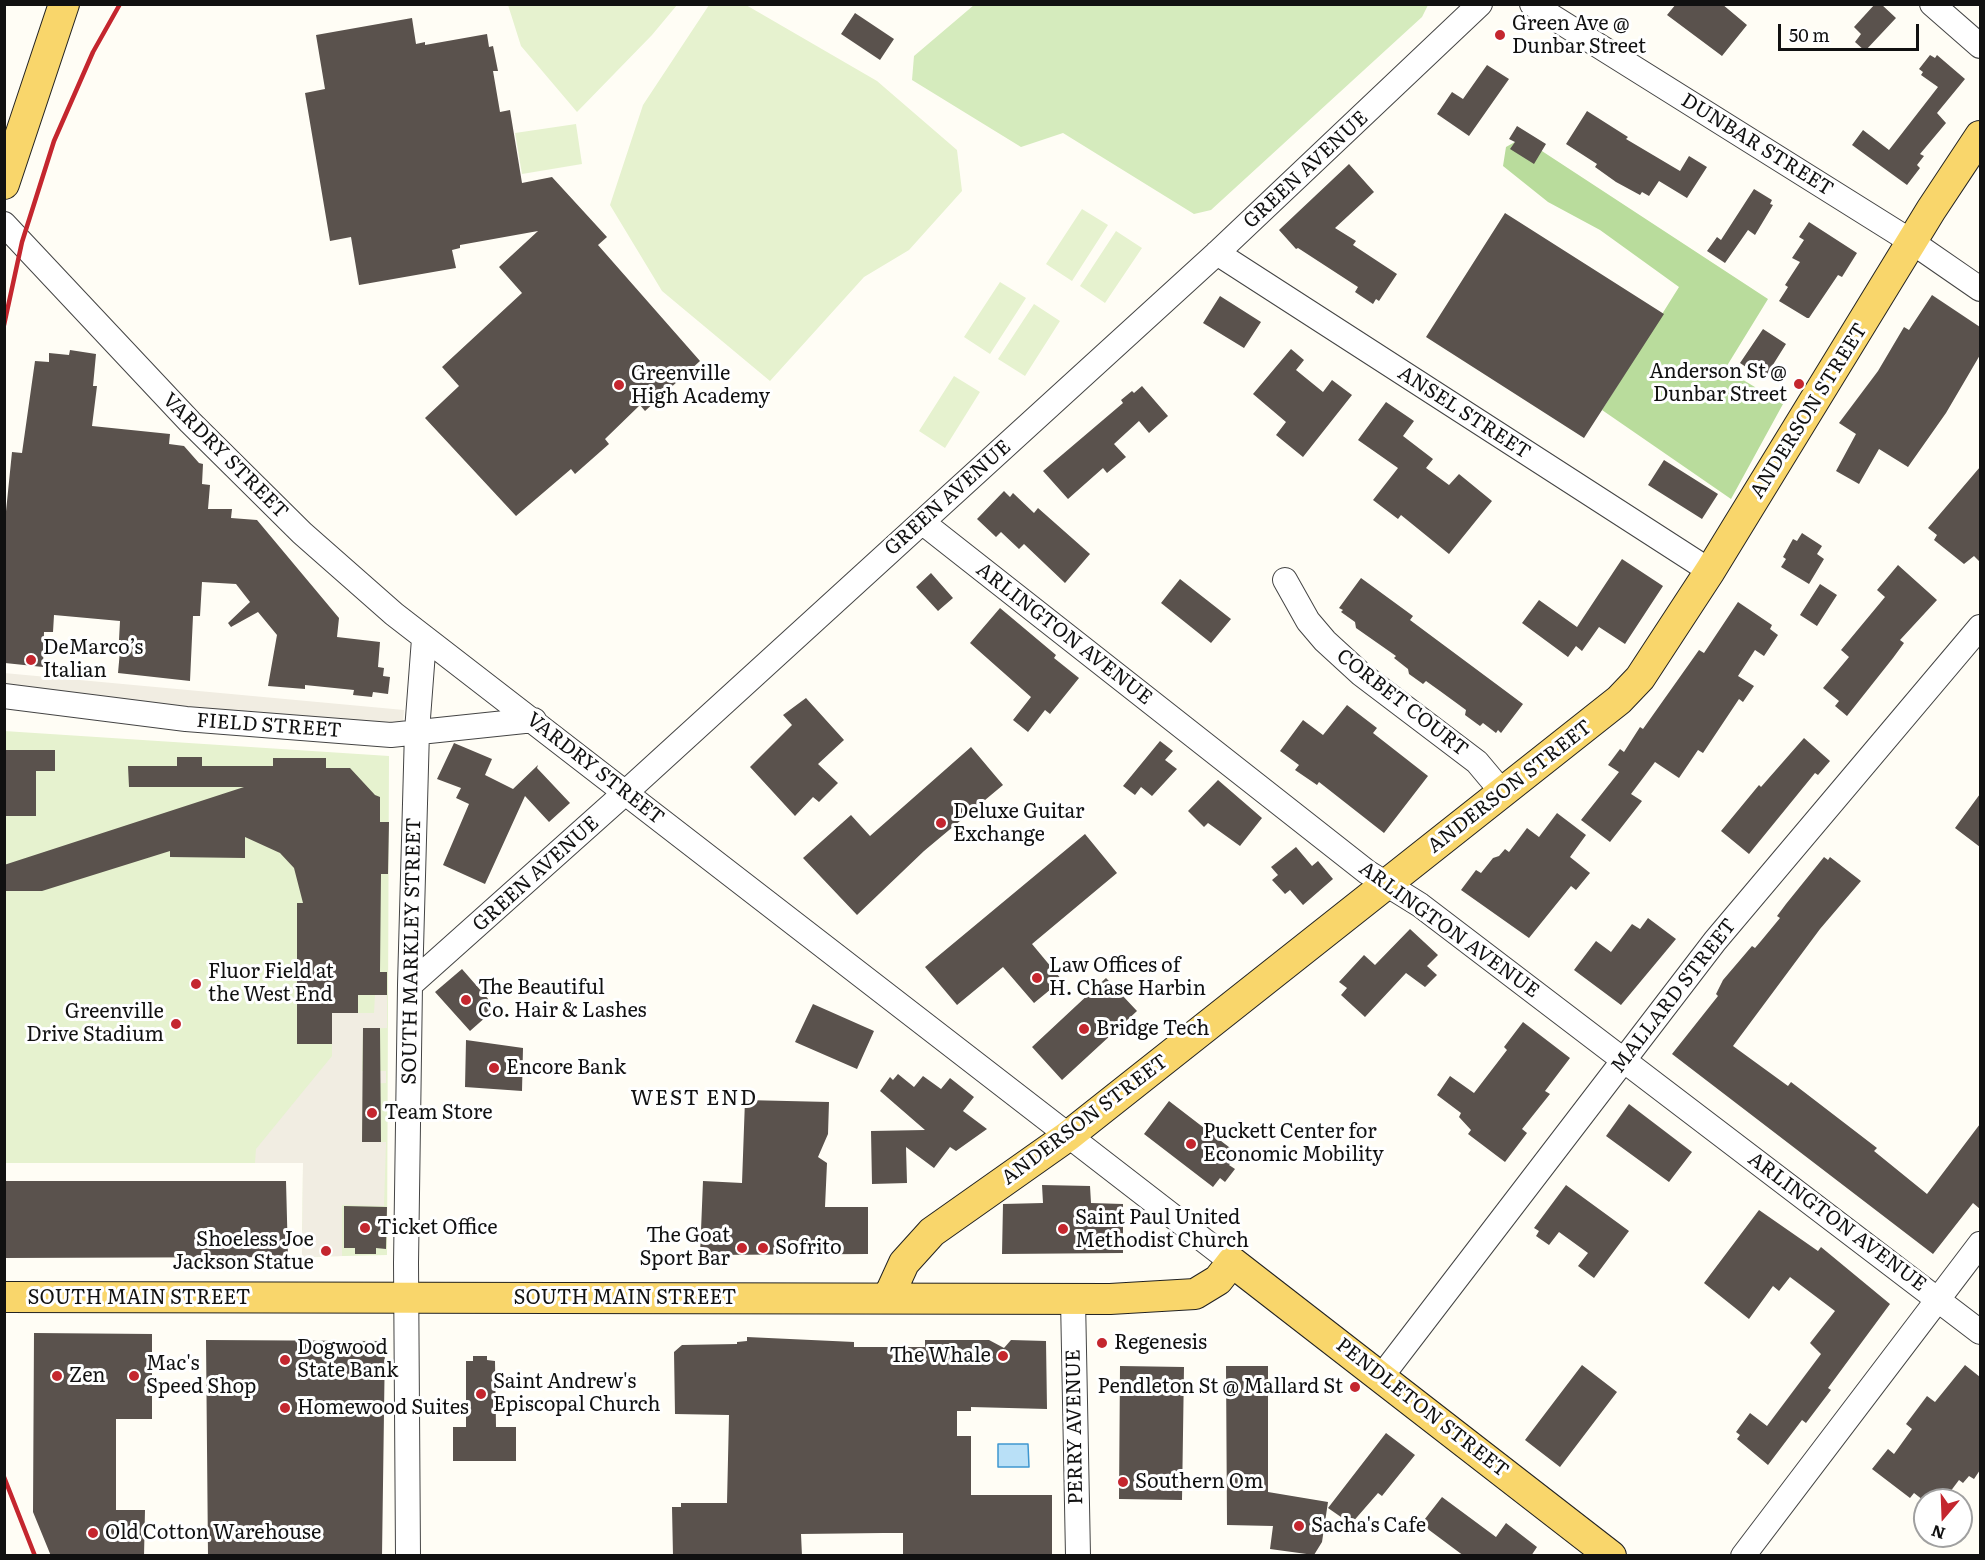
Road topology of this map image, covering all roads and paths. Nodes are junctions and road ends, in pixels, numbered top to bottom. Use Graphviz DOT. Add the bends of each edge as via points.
graph roads {
  1 [pos="64,4"];
  2 [pos="1480,4"];
  3 [pos="1532,4"];
  4 [pos="1932,4"];
  5 [pos="1980,46"];
  6 [pos="1980,136"];
  7 [pos="4,184"];
  8 [pos="4,224"];
  9 [pos="1912,242"];
  10 [pos="1217,254"];
  11 [pos="1980,289"];
  12 [pos="922,522"];
  13 [pos="1710,572"];
  14 [pos="1285,580"];
  15 [pos="1980,627"];
  16 [pos="424,639"];
  17 [pos="4,696"];
  18 [pos="534,720"];
  19 [pos="417,731"];
  20 [pos="1503,793"];
  21 [pos="625,794"];
  22 [pos="1387,884"];
  23 [pos="410,985"];
  24 [pos="1625,1060"];
  25 [pos="1068,1136"];
  26 [pos="1980,1244"];
  27 [pos="1232,1262"];
  28 [pos="4,1297"];
  29 [pos="888,1298"];
  30 [pos="406,1299"];
  31 [pos="1073,1299"];
  32 [pos="1938,1299"];
  33 [pos="1980,1332"];
  34 [pos="1381,1377"];
  35 [pos="408,1556"];
  36 [pos="1078,1556"];
  37 [pos="1611,1556"];
  38 [pos="1743,1556"];
  1 -- 7 [label="main road"];
  2 -- 10 [label="street, GREEN AVENUE"];
  3 -- 9 [label="street, DUNBAR STREET"];
  4 -- 5 [label="street"];
  6 -- 9 [label="main road, ANDERSON STREET"];
  8 -- 16 [label="street, VARDRY STREET" via="183,415 302,533"];
  9 -- 11 [label="street, DUNBAR STREET"];
  9 -- 13 [label="main road, ANDERSON STREET"];
  10 -- 12 [label="street, GREEN AVENUE"];
  10 -- 13 [label="street, ANSEL STREET"];
  12 -- 21 [label="street, GREEN AVENUE"];
  12 -- 22 [label="street, ARLINGTON AVENUE"];
  13 -- 20 [label="main road, ANDERSON STREET" via="1640,678 1619,700"];
  14 -- 20 [label="street, CORBET COURT" via="1308,621 1325,641 1361,674 1477,762"];
  15 -- 24 [label="street, MALLARD STREET" via="1715,941"];
  16 -- 18 [label="street, VARDRY STREET"];
  16 -- 19 [label="street, SOUTH MARKLEY STREET"];
  17 -- 19 [label="street, FIELD STREET" via="186,719 391,735"];
  18 -- 19 [label="street, FIELD STREET"];
  18 -- 21 [label="street, VARDRY STREET"];
  19 -- 23 [label="street, SOUTH MARKLEY STREET"];
  20 -- 22 [label="main road, ANDERSON STREET"];
  21 -- 23 [label="street, GREEN AVENUE"];
  21 -- 25 [label="street, VARDRY STREET"];
  22 -- 24 [label="street, ARLINGTON AVENUE"];
  22 -- 25 [label="main road, ANDERSON STREET"];
  23 -- 30 [label="street, SOUTH MARKLEY STREET"];
  24 -- 32 [label="street, ARLINGTON AVENUE"];
  24 -- 34 [label="street, MALLARD STREET"];
  25 -- 27 [label="street, VARDRY STREET"];
  25 -- 29 [label="main road, ANDERSON STREET" via="932,1232 904,1263"];
  26 -- 32 [label="street"];
  27 -- 31 [label="main road, SOUTH MAIN STREET" via="1218,1280 1195,1294"];
  27 -- 34 [label="main road, PENDLETON STREET"];
  28 -- 30 [label="main road, SOUTH MAIN STREET"];
  29 -- 30 [label="main road, SOUTH MAIN STREET"];
  29 -- 31 [label="main road, SOUTH MAIN STREET"];
  30 -- 35 [label="street, SOUTH MARKLEY STREET"];
  31 -- 36 [label="street, PERRY AVENUE"];
  32 -- 33 [label="street, ARLINGTON AVENUE"];
  32 -- 38 [label="street"];
  34 -- 37 [label="main road, PENDLETON STREET"];
}
